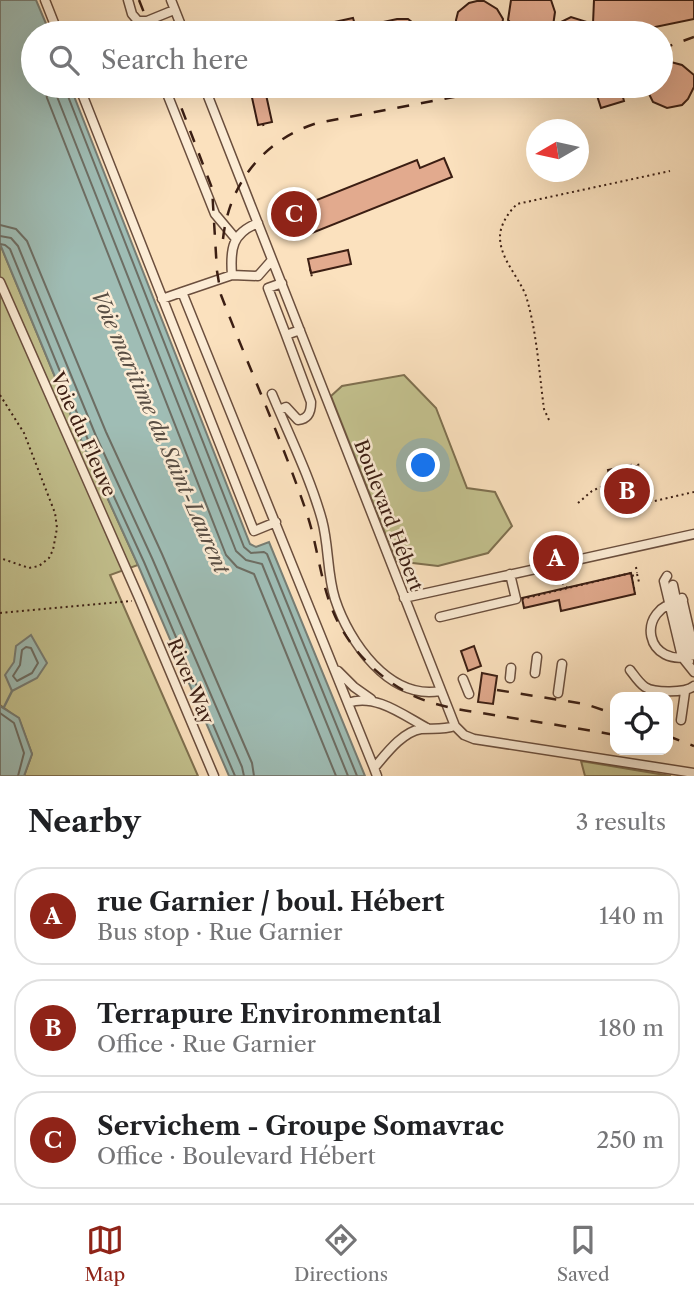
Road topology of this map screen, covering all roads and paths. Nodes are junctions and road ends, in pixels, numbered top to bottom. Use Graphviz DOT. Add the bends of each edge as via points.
graph roads {
  1 [pos="46,0"];
  2 [pos="128,0"];
  3 [pos="170,0"];
  4 [pos="174,10"];
  5 [pos="54,21"];
  6 [pos="179,21"];
  7 [pos="84,98"];
  8 [pos="169,98"];
  9 [pos="209,98"];
  10 [pos="670,171"];
  11 [pos="290,215"];
  12 [pos="281,218"];
  13 [pos="258,223"];
  14 [pos="236,239"];
  15 [pos="272,260"];
  16 [pos="310,269"];
  17 [pos="232,275"];
  18 [pos="312,277"];
  19 [pos="0,282"];
  20 [pos="282,284"];
  21 [pos="182,292"];
  22 [pos="162,299"];
  23 [pos="300,330"];
  24 [pos="286,335"];
  25 [pos="272,394"];
  26 [pos="0,396"];
  27 [pos="326,397"];
  28 [pos="311,402"];
  29 [pos="279,410"];
  30 [pos="549,420"];
  31 [pos="633,472"];
  32 [pos="611,482"];
  33 [pos="635,482"];
  34 [pos="643,489"];
  35 [pos="694,492"];
  36 [pos="626,497"];
  37 [pos="648,502"];
  38 [pos="578,503"];
  39 [pos="628,507"];
  40 [pos="629,518"];
  41 [pos="276,522"];
  42 [pos="694,534"];
  43 [pos="0,558"];
  44 [pos="636,567"];
  45 [pos="510,574"];
  46 [pos="601,574"];
  47 [pos="637,574"];
  48 [pos="631,576"];
  49 [pos="602,580"];
  50 [pos="639,582"];
  51 [pos="562,583"];
  52 [pos="568,588"];
  53 [pos="635,593"];
  54 [pos="139,598"];
  55 [pos="404,598"];
  56 [pos="522,599"];
  57 [pos="676,601"];
  58 [pos="0,613"];
  59 [pos="440,617"];
  60 [pos="690,655"];
  61 [pos="537,657"];
  62 [pos="562,664"];
  63 [pos="333,665"];
  64 [pos="511,668"];
  65 [pos="630,670"];
  66 [pos="692,670"];
  67 [pos="535,673"];
  68 [pos="510,678"];
  69 [pos="463,679"];
  70 [pos="694,687"];
  71 [pos="440,691"];
  72 [pos="652,692"];
  73 [pos="673,692"];
  74 [pos="685,692"];
  75 [pos="558,693"];
  76 [pos="469,694"];
  77 [pos="373,701"];
  78 [pos="348,703"];
  79 [pos="681,720"];
  80 [pos="455,726"];
  81 [pos="430,729"];
  82 [pos="375,772"];
  83 [pos="694,773"];
  84 [pos="215,776"];
  1 -- 5 [label="street"];
  2 -- 4 [label="street" via="138,21"];
  3 -- 4 [label="street"];
  4 -- 6 [label="street"];
  7 -- 22 [label="street"];
  8 -- 14 [label="street" via="215,214"];
  9 -- 13 [label="street, Boulevard Hébert"];
  10 -- 30 [label="path" via="517,204 502,226 502,249 526,298"];
  11 -- 12 [label="path"];
  13 -- 14 [label="street" via="241,231"];
  13 -- 15 [label="street, Boulevard Hébert"];
  14 -- 17 [label="street" via="230,260"];
  15 -- 17 [label="street" via="258,276"];
  15 -- 20 [label="street, Boulevard Hébert"];
  16 -- 18 [label="path"];
  17 -- 21 [label="street"];
  19 -- 54 [label="street, Voie du Fleuve"];
  20 -- 23 [label="street, Boulevard Hébert"];
  20 -- 24 [label="street" via="268,288"];
  21 -- 22 [label="street"];
  21 -- 41 [label="street"];
  22 -- 41 [label="street" via="254,531"];
  23 -- 24 [label="street"];
  23 -- 27 [label="street, Boulevard Hébert"];
  24 -- 28 [label="street"];
  25 -- 29 [label="street"];
  26 -- 43 [label="path" via="24,433 57,528 53,550 39,566 29,568"];
  27 -- 28 [label="street"];
  27 -- 55 [label="street, Boulevard Hébert"];
  28 -- 29 [label="street" via="311,412 302,420 286,407"];
  29 -- 71 [label="street" via="321,518 335,598 349,634 387,675 417,691"];
  31 -- 34 [label="path" via="638,463"];
  32 -- 38 [label="path"];
  33 -- 34 [label="path"];
  34 -- 37 [label="path"];
  35 -- 37 [label="path"];
  36 -- 39 [label="path"];
  37 -- 39 [label="path"];
  39 -- 40 [label="path"];
  41 -- 63 [label="street"];
  42 -- 45 [label="street"];
  44 -- 47 [label="path"];
  45 -- 55 [label="street"];
  45 -- 59 [label="street" via="516,599"];
  46 -- 49 [label="path"];
  47 -- 48 [label="path"];
  47 -- 50 [label="path"];
  48 -- 49 [label="path"];
  48 -- 53 [label="path"];
  49 -- 52 [label="path"];
  51 -- 52 [label="path"];
  52 -- 56 [label="path"];
  54 -- 58 [label="path" via="108,605"];
  54 -- 84 [label="street, River Way"];
  55 -- 71 [label="street, Boulevard Hébert"];
  57 -- 57 [label="street" via="664,581 667,576 671,579"];
  57 -- 60 [label="street"];
  57 -- 60 [label="street"];
  57 -- 60 [label="street" via="656,614 653,639 666,656"];
  60 -- 66 [label="street"];
  61 -- 67 [label="street"];
  62 -- 75 [label="street"];
  63 -- 77 [label="street"];
  63 -- 78 [label="street"];
  64 -- 68 [label="street"];
  65 -- 72 [label="street"];
  69 -- 76 [label="street"];
  70 -- 74 [label="street"];
  71 -- 80 [label="street, Boulevard Hébert"];
  73 -- 74 [label="street"];
  74 -- 79 [label="street"];
  77 -- 78 [label="street"];
  77 -- 81 [label="street"];
  78 -- 82 [label="street"];
  80 -- 81 [label="street"];
  80 -- 83 [label="street" via="474,739"];
  81 -- 82 [label="street" via="406,736"];
}
